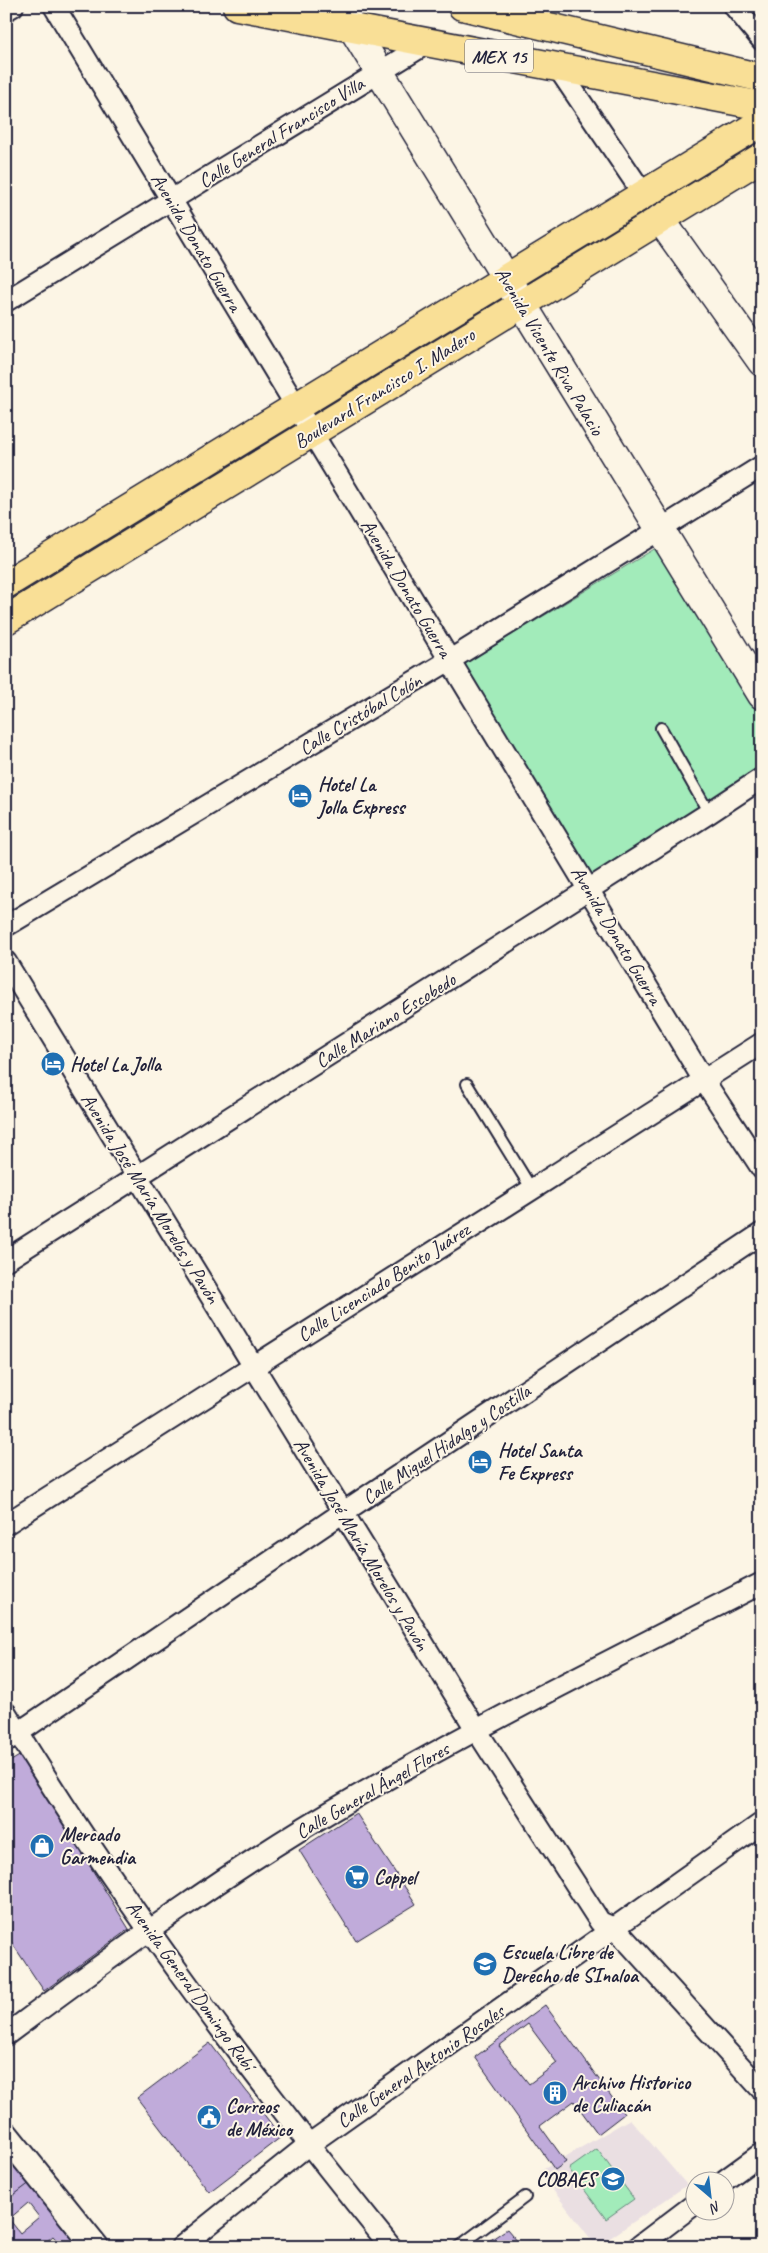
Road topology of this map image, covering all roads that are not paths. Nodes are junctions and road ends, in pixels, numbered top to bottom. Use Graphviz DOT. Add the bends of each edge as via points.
graph roads {
  1 [pos="13,6"];
  2 [pos="54,6"];
  3 [pos="237,6"];
  4 [pos="734,6"];
  5 [pos="475,7"];
  6 [pos="6,10"];
  7 [pos="346,17"];
  8 [pos="762,40"];
  9 [pos="429,42"];
  10 [pos="558,68"];
  11 [pos="379,72"];
  12 [pos="762,78"];
  13 [pos="762,106"];
  14 [pos="762,122"];
  15 [pos="762,157"];
  16 [pos="644,195"];
  17 [pos="171,200"];
  18 [pos="660,219"];
  19 [pos="506,279"];
  20 [pos="6,301"];
  21 [pos="521,304"];
  22 [pos="762,362"];
  23 [pos="297,407"];
  24 [pos="312,432"];
  25 [pos="762,466"];
  26 [pos="660,530"];
  27 [pos="6,584"];
  28 [pos="6,620"];
  29 [pos="450,660"];
  30 [pos="762,695"];
  31 [pos="661,728"];
  32 [pos="762,778"];
  33 [pos="709,813"];
  34 [pos="590,890"];
  35 [pos="6,926"];
  36 [pos="6,962"];
  37 [pos="762,1043"];
  38 [pos="703,1079"];
  39 [pos="467,1084"];
  40 [pos="762,1169"];
  41 [pos="136,1177"];
  42 [pos="531,1188"];
  43 [pos="762,1233"];
  44 [pos="6,1260"];
  45 [pos="254,1364"];
  46 [pos="342,1513"];
  47 [pos="6,1524"];
  48 [pos="762,1583"];
  49 [pos="6,1713"];
  50 [pos="477,1731"];
  51 [pos="12,1737"];
  52 [pos="762,1823"];
  53 [pos="149,1929"];
  54 [pos="616,1929"];
  55 [pos="6,2035"];
  56 [pos="762,2090"];
  57 [pos="6,2135"];
  58 [pos="308,2145"];
  59 [pos="762,2152"];
  60 [pos="736,2172"];
  61 [pos="525,2197"];
  62 [pos="686,2211"];
  63 [pos="96,2247"];
  64 [pos="181,2247"];
  65 [pos="391,2247"];
  66 [pos="458,2247"];
  67 [pos="638,2247"];
  1 -- 6 [label="street"];
  2 -- 17 [label="street, Avenida Donato Guerra"];
  3 -- 7 [label="main road, MEX 15"];
  4 -- 8 [label="street"];
  5 -- 12 [label="main road, MEX 15"];
  7 -- 9 [label="main road, MEX 15"];
  7 -- 11 [label="main road, Avenida Vicente Riva Palacio"];
  9 -- 10 [label="main road, MEX 15"];
  9 -- 11 [label="street, Calle General Francisco Villa"];
  10 -- 13 [label="main road, MEX 15"];
  10 -- 16 [label="street"];
  11 -- 17 [label="street, Calle General Francisco Villa"];
  11 -- 19 [label="main road, Avenida Vicente Riva Palacio"];
  14 -- 16 [label="main road, Boulevard Francisco I. Madero"];
  15 -- 18 [label="main road, Boulevard Francisco I. Madero"];
  16 -- 19 [label="main road, Boulevard Francisco I. Madero"];
  17 -- 20 [label="street, Calle General Francisco Villa"];
  17 -- 23 [label="street, Avenida Donato Guerra"];
  18 -- 21 [label="main road, Boulevard Francisco I. Madero"];
  18 -- 22 [label="main road"];
  19 -- 21 [label="main road, Avenida Vicente Riva Palacio"];
  19 -- 23 [label="main road, Boulevard Francisco I. Madero"];
  21 -- 24 [label="main road, Boulevard Francisco I. Madero"];
  21 -- 26 [label="main road, Avenida Vicente Riva Palacio"];
  23 -- 24 [label="street, Avenida Donato Guerra"];
  23 -- 27 [label="main road, Boulevard Francisco I. Madero"];
  24 -- 28 [label="main road, Boulevard Francisco I. Madero"];
  24 -- 29 [label="street, Avenida Donato Guerra"];
  25 -- 26 [label="street, Calle Cristóbal Colón"];
  26 -- 29 [label="street, Calle Cristóbal Colón"];
  26 -- 30 [label="main road, Avenida Vicente Riva Palacio"];
  29 -- 34 [label="street, Avenida Donato Guerra"];
  29 -- 35 [label="street, Calle Cristóbal Colón"];
  31 -- 33 [label="lane"];
  32 -- 33 [label="street, Calle Mariano Escobedo"];
  33 -- 34 [label="street, Calle Mariano Escobedo"];
  34 -- 38 [label="street, Avenida Donato Guerra"];
  34 -- 41 [label="street, Calle Mariano Escobedo"];
  36 -- 41 [label="street, Avenida José María Morelos y Pavón"];
  37 -- 38 [label="street, Calle Licenciado Benito Juárez"];
  38 -- 40 [label="street, Avenida Donato Guerra"];
  38 -- 42 [label="street, Calle Licenciado Benito Juárez"];
  39 -- 42 [label="lane"];
  41 -- 44 [label="street, Calle Mariano Escobedo"];
  41 -- 45 [label="street, Avenida José María Morelos y Pavón"];
  42 -- 45 [label="street, Calle Licenciado Benito Juárez"];
  43 -- 46 [label="street, Calle Miguel Hidalgo y Costilla"];
  45 -- 46 [label="street, Avenida José María Morelos y Pavón"];
  45 -- 47 [label="street, Calle Licenciado Benito Juárez"];
  46 -- 50 [label="street, Avenida José María Morelos y Pavón"];
  46 -- 51 [label="street, Calle Miguel Hidalgo y Costilla"];
  48 -- 50 [label="street, Calle General Ángel Flores"];
  49 -- 51 [label="street, Avenida General Domingo Rubí"];
  50 -- 53 [label="street, Calle General Ángel Flores" via="353,1798 232,1872"];
  50 -- 54 [label="street, Avenida José María Morelos y Pavón" via="600,1922"];
  51 -- 53 [label="street, Avenida General Domingo Rubí" via="62,1802"];
  52 -- 54 [label="street, Calle General Antonio Rosales"];
  53 -- 55 [label="street, Calle General Ángel Flores"];
  53 -- 58 [label="street, Avenida General Domingo Rubí"];
  54 -- 56 [label="street, Avenida José María Morelos y Pavón"];
  54 -- 58 [label="street, Calle General Antonio Rosales"];
  57 -- 63 [label="street"];
  58 -- 64 [label="street, Calle General Antonio Rosales"];
  58 -- 65 [label="street, Avenida General Domingo Rubí"];
  59 -- 60 [label="street"];
  61 -- 66 [label="lane"];
  62 -- 67 [label="street"];
}
